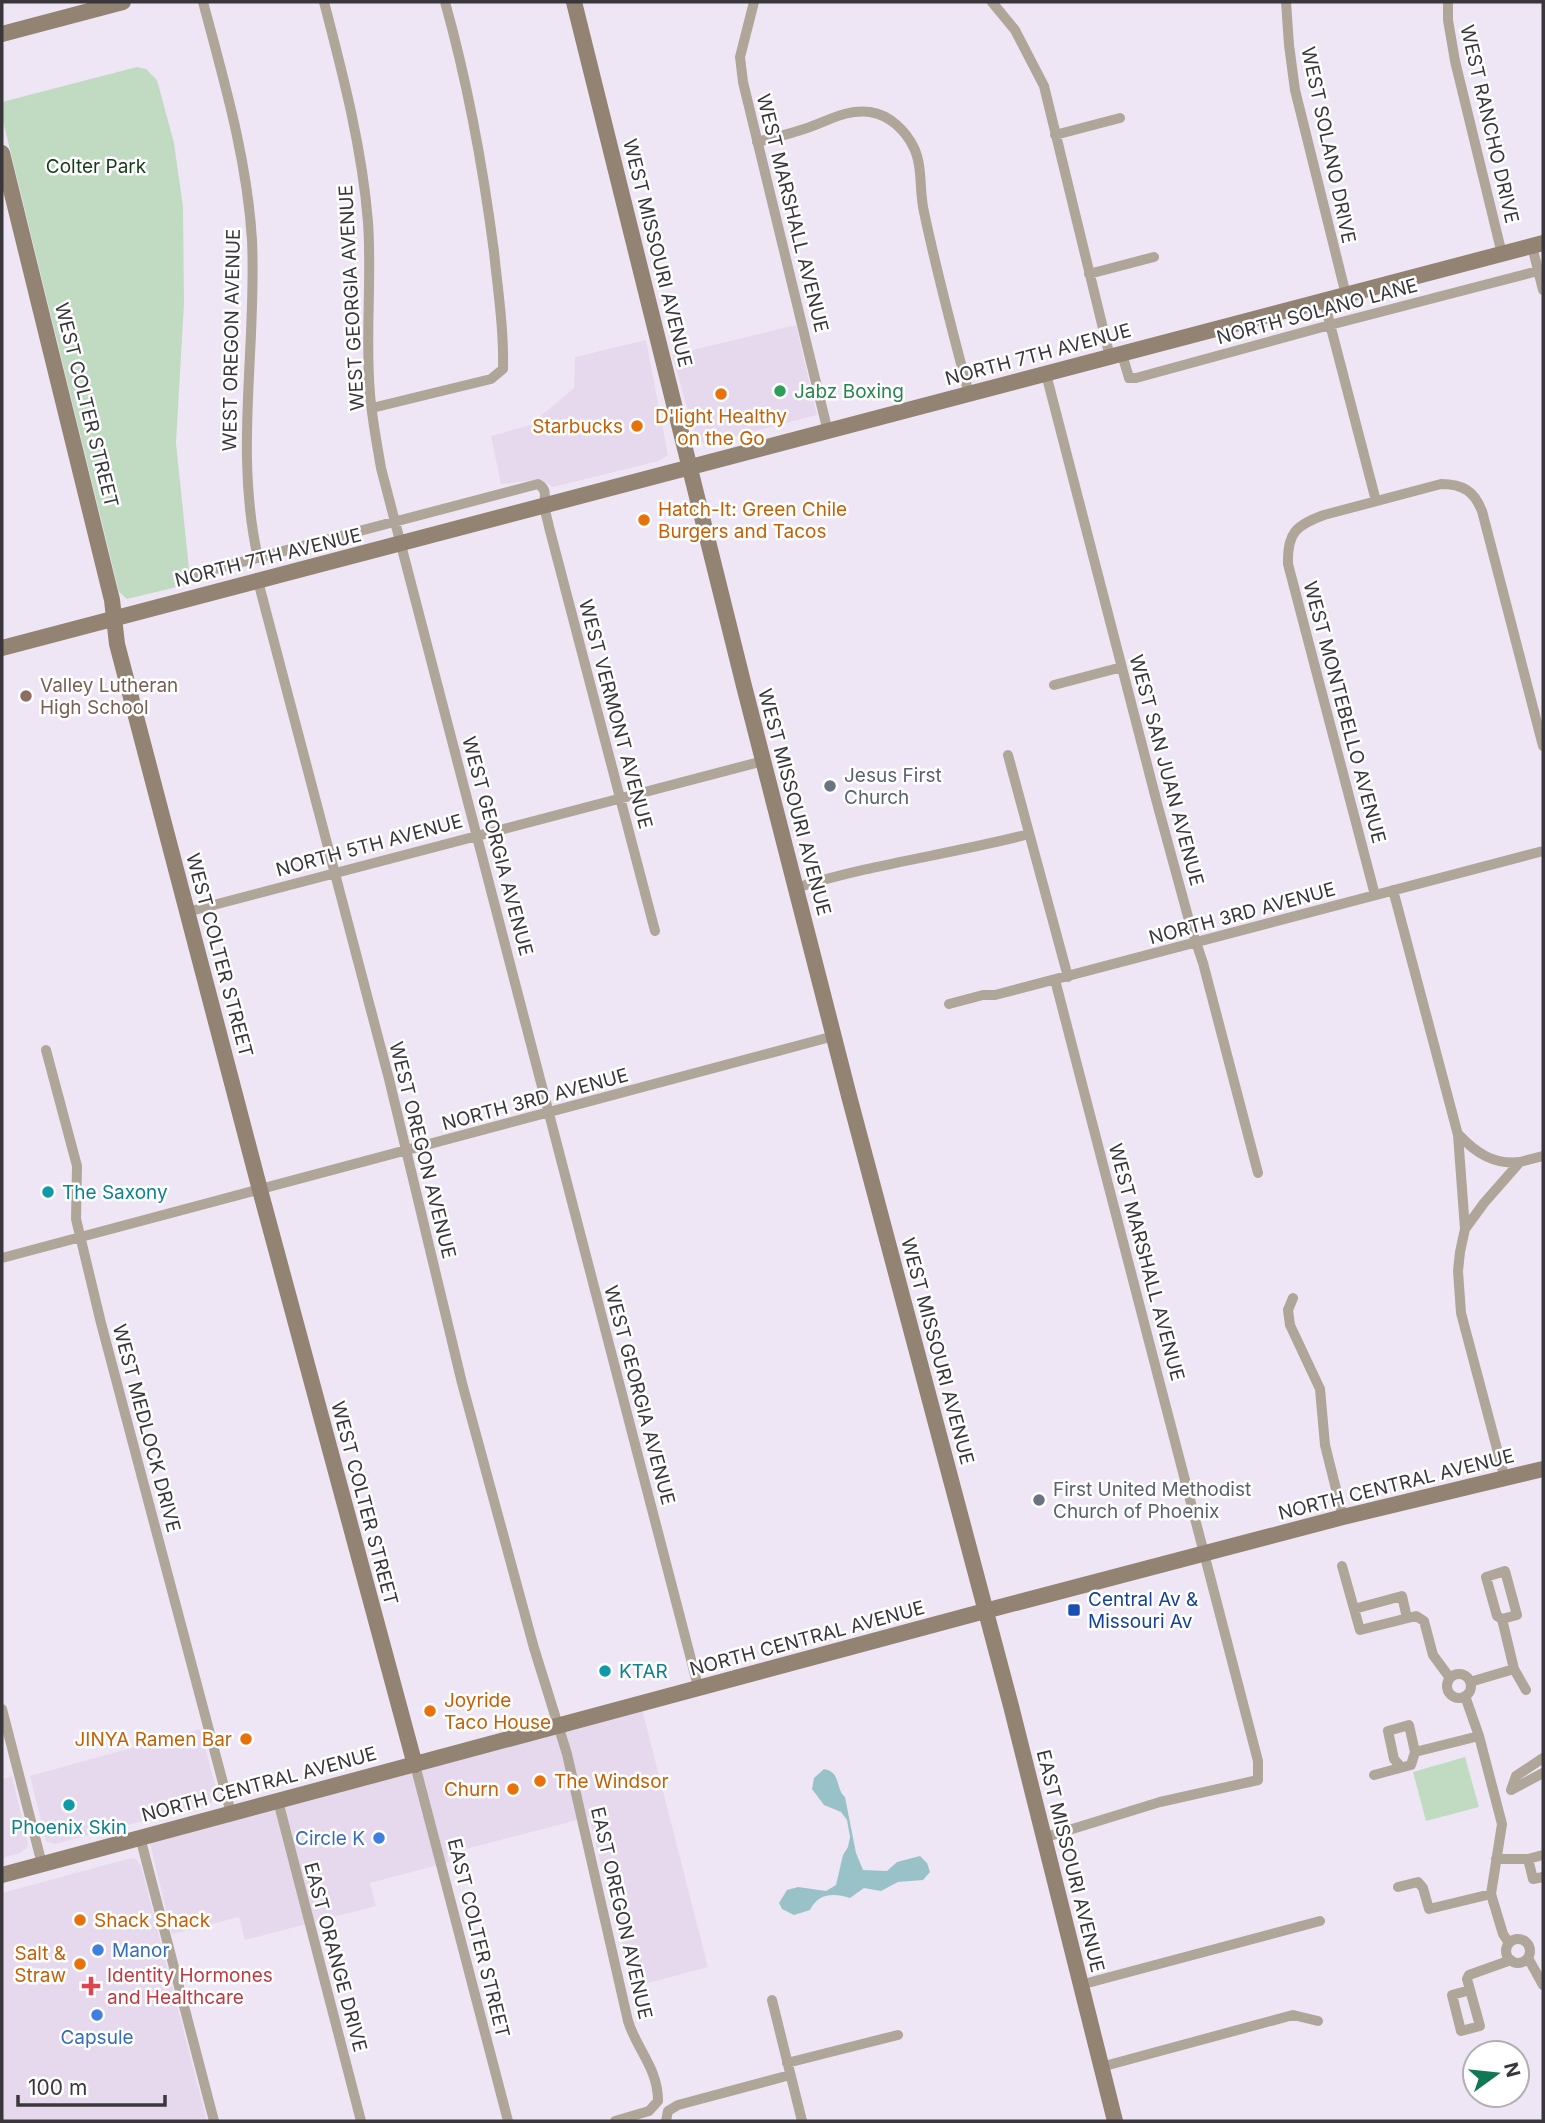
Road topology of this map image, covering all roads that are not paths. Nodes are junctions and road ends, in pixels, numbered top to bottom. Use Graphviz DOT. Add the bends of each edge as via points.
graph roads {
  1 [pos="123,2"];
  2 [pos="203,2"];
  3 [pos="324,2"];
  4 [pos="445,2"];
  5 [pos="574,2"];
  6 [pos="754,2"];
  7 [pos="993,2"];
  8 [pos="1286,2"];
  9 [pos="1448,2"];
  10 [pos="2,34"];
  11 [pos="1120,118"];
  12 [pos="1055,135"];
  13 [pos="757,142"];
  14 [pos="2,153"];
  15 [pos="1537,244"];
  16 [pos="1502,254"];
  17 [pos="1154,257"];
  18 [pos="1538,271"];
  19 [pos="1089,274"];
  20 [pos="1543,290"];
  21 [pos="1346,295"];
  22 [pos="1324,301"];
  23 [pos="1330,325"];
  24 [pos="1116,355"];
  25 [pos="1046,374"];
  26 [pos="969,394"];
  27 [pos="372,408"];
  28 [pos="828,432"];
  29 [pos="689,469"];
  30 [pos="1376,501"];
  31 [pos="544,506"];
  32 [pos="394,520"];
  33 [pos="401,545"];
  34 [pos="258,558"];
  35 [pos="196,574"];
  36 [pos="258,581"];
  37 [pos="114,619"];
  38 [pos="2,648"];
  39 [pos="1122,667"];
  40 [pos="1054,685"];
  41 [pos="1543,746"];
  42 [pos="1008,755"];
  43 [pos="763,761"];
  44 [pos="620,797"];
  45 [pos="1029,834"];
  46 [pos="478,835"];
  47 [pos="1543,851"];
  48 [pos="334,873"];
  49 [pos="796,888"];
  50 [pos="1394,890"];
  51 [pos="1375,895"];
  52 [pos="187,912"];
  53 [pos="655,931"];
  54 [pos="1196,943"];
  55 [pos="1068,976"];
  56 [pos="1055,980"];
  57 [pos="949,1004"];
  58 [pos="834,1036"];
  59 [pos="46,1050"];
  60 [pos="549,1114"];
  61 [pos="1458,1135"];
  62 [pos="405,1152"];
  63 [pos="1543,1156"];
  64 [pos="1520,1162"];
  65 [pos="1258,1173"];
  66 [pos="260,1191"];
  67 [pos="1465,1229"];
  68 [pos="80,1238"];
  69 [pos="2,1258"];
  70 [pos="1293,1298"];
  71 [pos="1543,1469"];
  72 [pos="1505,1479"];
  73 [pos="1343,1517"];
  74 [pos="1205,1554"];
  75 [pos="1342,1566"];
  76 [pos="1354,1609"];
  77 [pos="985,1611"];
  78 [pos="1408,1618"];
  79 [pos="1502,1619"];
  80 [pos="1514,1669"];
  81 [pos="1450,1678"];
  82 [pos="1470,1682"];
  83 [pos="699,1690"];
  84 [pos="1526,1690"];
  85 [pos="1465,1696"];
  86 [pos="2,1709"];
  87 [pos="558,1727"];
  88 [pos="1479,1736"];
  89 [pos="1415,1752"];
  90 [pos="1543,1758"];
  91 [pos="415,1765"];
  92 [pos="1401,1767"];
  93 [pos="1543,1773"];
  94 [pos="1374,1775"];
  95 [pos="1511,1790"];
  96 [pos="1497,1800"];
  97 [pos="278,1801"];
  98 [pos="231,1814"];
  99 [pos="140,1838"];
  100 [pos="1043,1838"];
  101 [pos="1543,1855"];
  102 [pos="1496,1858"];
  103 [pos="1528,1859"];
  104 [pos="42,1864"];
  105 [pos="2,1875"];
  106 [pos="1543,1877"];
  107 [pos="1398,1887"];
  108 [pos="1491,1894"];
  109 [pos="1320,1921"];
  110 [pos="1510,1943"];
  111 [pos="1528,1958"];
  112 [pos="1511,1960"];
  113 [pos="1543,1984"];
  114 [pos="1080,1985"];
  115 [pos="1469,1990"];
  116 [pos="772,2000"];
  117 [pos="1318,2021"];
  118 [pos="898,2035"];
  119 [pos="1101,2067"];
  120 [pos="789,2069"];
  121 [pos="667,2116"];
  122 [pos="214,2121"];
  123 [pos="361,2121"];
  124 [pos="508,2121"];
  125 [pos="615,2121"];
  126 [pos="802,2121"];
  127 [pos="1115,2121"];
  1 -- 10 [label="main road"];
  2 -- 34 [label="street, WEST OREGON AVENUE" via="235,120 247,191 253,273 246,432"];
  3 -- 27 [label="street, WEST GEORGIA AVENUE" via="363,178"];
  4 -- 27 [label="street" via="483,170 503,369 491,379"];
  5 -- 29 [label="main road, WEST MISSOURI AVENUE"];
  6 -- 13 [label="street, WEST MARSHALL AVENUE" via="740,57"];
  7 -- 12 [label="street" via="1035,66"];
  8 -- 21 [label="street, WEST SOLANO DRIVE" via="1296,90"];
  9 -- 16 [label="street, WEST RANCHO DRIVE" via="1455,61"];
  11 -- 12 [label="street"];
  12 -- 19 [label="street"];
  13 -- 26 [label="street" via="851,111 873,112 898,125 915,151 923,209"];
  13 -- 28 [label="street, WEST MARSHALL AVENUE"];
  14 -- 37 [label="main road, WEST COLTER STREET"];
  15 -- 16 [label="main road, NORTH 7TH AVENUE"];
  15 -- 18 [label="street, WEST RANCHO DRIVE"];
  16 -- 21 [label="main road, NORTH 7TH AVENUE"];
  17 -- 19 [label="street"];
  18 -- 20 [label="street, WEST RANCHO DRIVE"];
  18 -- 23 [label="street, NORTH SOLANO LANE"];
  19 -- 24 [label="street"];
  21 -- 22 [label="main road, NORTH 7TH AVENUE"];
  22 -- 23 [label="street"];
  22 -- 24 [label="main road, NORTH 7TH AVENUE"];
  23 -- 24 [label="street, NORTH SOLANO LANE" via="1136,378 1129,378"];
  23 -- 30 [label="street"];
  24 -- 25 [label="main road, NORTH 7TH AVENUE"];
  25 -- 26 [label="main road, NORTH 7TH AVENUE"];
  25 -- 39 [label="street, WEST SAN JUAN AVENUE"];
  26 -- 28 [label="main road, NORTH 7TH AVENUE"];
  27 -- 32 [label="street, WEST GEORGIA AVENUE"];
  28 -- 29 [label="main road, NORTH 7TH AVENUE"];
  29 -- 31 [label="main road, NORTH 7TH AVENUE"];
  29 -- 43 [label="main road, WEST MISSOURI AVENUE"];
  30 -- 41 [label="street" via="1454,484 1473,494 1482,511"];
  30 -- 51 [label="street, WEST MONTEBELLO AVENUE" via="1307,521 1290,538 1288,564"];
  31 -- 32 [label="street, NORTH 7TH AVENUE" via="545,489 538,484"];
  31 -- 33 [label="main road, NORTH 7TH AVENUE"];
  31 -- 44 [label="street, WEST VERMONT AVENUE"];
  32 -- 33 [label="street, WEST GEORGIA AVENUE"];
  32 -- 34 [label="street, NORTH 7TH AVENUE"];
  33 -- 36 [label="main road, NORTH 7TH AVENUE"];
  33 -- 46 [label="street, WEST GEORGIA AVENUE"];
  34 -- 35 [label="street, NORTH 7TH AVENUE"];
  36 -- 37 [label="main road, NORTH 7TH AVENUE"];
  36 -- 48 [label="street, WEST OREGON AVENUE"];
  37 -- 38 [label="main road, NORTH 7TH AVENUE"];
  37 -- 52 [label="main road, WEST COLTER STREET"];
  39 -- 40 [label="street"];
  39 -- 54 [label="street, WEST SAN JUAN AVENUE"];
  42 -- 45 [label="street"];
  43 -- 44 [label="street, NORTH 5TH AVENUE"];
  43 -- 49 [label="main road, WEST MISSOURI AVENUE"];
  44 -- 46 [label="street, NORTH 5TH AVENUE"];
  44 -- 53 [label="street, WEST VERMONT AVENUE"];
  45 -- 49 [label="street"];
  45 -- 55 [label="street"];
  46 -- 48 [label="street, NORTH 5TH AVENUE"];
  46 -- 60 [label="street, WEST GEORGIA AVENUE"];
  47 -- 50 [label="street, NORTH 3RD AVENUE"];
  48 -- 52 [label="street, NORTH 5TH AVENUE"];
  48 -- 62 [label="street, WEST OREGON AVENUE"];
  49 -- 58 [label="main road, WEST MISSOURI AVENUE"];
  50 -- 51 [label="street, NORTH 3RD AVENUE"];
  50 -- 61 [label="street"];
  51 -- 54 [label="street, NORTH 3RD AVENUE"];
  52 -- 66 [label="main road, WEST COLTER STREET"];
  54 -- 55 [label="street, NORTH 3RD AVENUE"];
  54 -- 65 [label="street, WEST SAN JUAN AVENUE"];
  55 -- 56 [label="street, NORTH 3RD AVENUE"];
  56 -- 57 [label="street, NORTH 3RD AVENUE"];
  56 -- 74 [label="street, WEST MARSHALL AVENUE"];
  58 -- 60 [label="street, NORTH 3RD AVENUE"];
  58 -- 77 [label="main road, WEST MISSOURI AVENUE"];
  59 -- 68 [label="street, WEST MEDLOCK DRIVE" via="77,1166"];
  60 -- 62 [label="street, NORTH 3RD AVENUE"];
  60 -- 83 [label="street, WEST GEORGIA AVENUE"];
  61 -- 64 [label="street" via="1490,1159"];
  61 -- 67 [label="street"];
  62 -- 66 [label="street, NORTH 3RD AVENUE"];
  62 -- 87 [label="street, WEST OREGON AVENUE" via="462,1383"];
  63 -- 64 [label="street"];
  64 -- 67 [label="street"];
  66 -- 68 [label="street, NORTH 3RD AVENUE"];
  66 -- 91 [label="main road, WEST COLTER STREET"];
  67 -- 72 [label="street" via="1458,1271 1461,1312"];
  68 -- 69 [label="street, NORTH 3RD AVENUE"];
  68 -- 98 [label="street, WEST MEDLOCK DRIVE"];
  70 -- 73 [label="street" via="1288,1310 1290,1325 1320,1389 1325,1445"];
  71 -- 72 [label="main road, NORTH CENTRAL AVENUE"];
  72 -- 73 [label="main road, NORTH CENTRAL AVENUE"];
  73 -- 74 [label="main road, NORTH CENTRAL AVENUE"];
  74 -- 77 [label="main road, NORTH CENTRAL AVENUE"];
  74 -- 100 [label="street, WEST MARSHALL AVENUE" via="1258,1761 1258,1780 1149,1805"];
  75 -- 76 [label="street"];
  76 -- 78 [label="street" via="1360,1630"];
  76 -- 78 [label="street" via="1402,1596"];
  77 -- 83 [label="main road, NORTH CENTRAL AVENUE"];
  77 -- 100 [label="main road, EAST MISSOURI AVENUE"];
  78 -- 81 [label="street" via="1424,1621 1433,1655"];
  79 -- 80 [label="street"];
  80 -- 82 [label="street"];
  80 -- 84 [label="street"];
  81 -- 82 [label="street" via="1462,1674"];
  81 -- 85 [label="street" via="1450,1694"];
  82 -- 85 [label="street"];
  83 -- 87 [label="main road, NORTH CENTRAL AVENUE"];
  85 -- 88 [label="street"];
  86 -- 104 [label="street"];
  87 -- 91 [label="main road, NORTH CENTRAL AVENUE"];
  87 -- 125 [label="street, EAST OREGON AVENUE" via="631,2032 650,2062 658,2091 657,2104 649,2111"];
  88 -- 89 [label="street"];
  88 -- 96 [label="street"];
  89 -- 92 [label="street" via="1410,1765"];
  89 -- 92 [label="street" via="1409,1725 1388,1731 1394,1759"];
  90 -- 95 [label="street" via="1516,1776"];
  91 -- 97 [label="main road, NORTH CENTRAL AVENUE"];
  91 -- 124 [label="street, EAST COLTER STREET"];
  92 -- 94 [label="street"];
  93 -- 95 [label="street"];
  95 -- 96 [label="street"];
  96 -- 102 [label="street" via="1502,1824"];
  97 -- 98 [label="main road, NORTH CENTRAL AVENUE"];
  97 -- 123 [label="street, EAST ORANGE DRIVE"];
  98 -- 99 [label="main road, NORTH CENTRAL AVENUE"];
  99 -- 104 [label="main road, NORTH CENTRAL AVENUE"];
  99 -- 122 [label="street"];
  100 -- 114 [label="main road, EAST MISSOURI AVENUE"];
  101 -- 103 [label="street"];
  102 -- 103 [label="street"];
  102 -- 108 [label="street"];
  103 -- 106 [label="street" via="1533,1879"];
  104 -- 105 [label="main road, NORTH CENTRAL AVENUE"];
  107 -- 108 [label="street" via="1418,1882 1429,1909"];
  108 -- 110 [label="street"];
  109 -- 114 [label="street"];
  110 -- 111 [label="street" via="1521,1939 1528,1943"];
  110 -- 112 [label="street" via="1506,1950"];
  111 -- 112 [label="street" via="1518,1963"];
  111 -- 113 [label="street"];
  112 -- 115 [label="street" via="1469,1975"];
  114 -- 119 [label="main road, EAST MISSOURI AVENUE"];
  116 -- 120 [label="street"];
  117 -- 119 [label="street" via="1293,2015"];
  118 -- 120 [label="street"];
  119 -- 127 [label="main road, EAST MISSOURI AVENUE"];
  120 -- 121 [label="street" via="683,2103"];
  120 -- 126 [label="street"];
}
